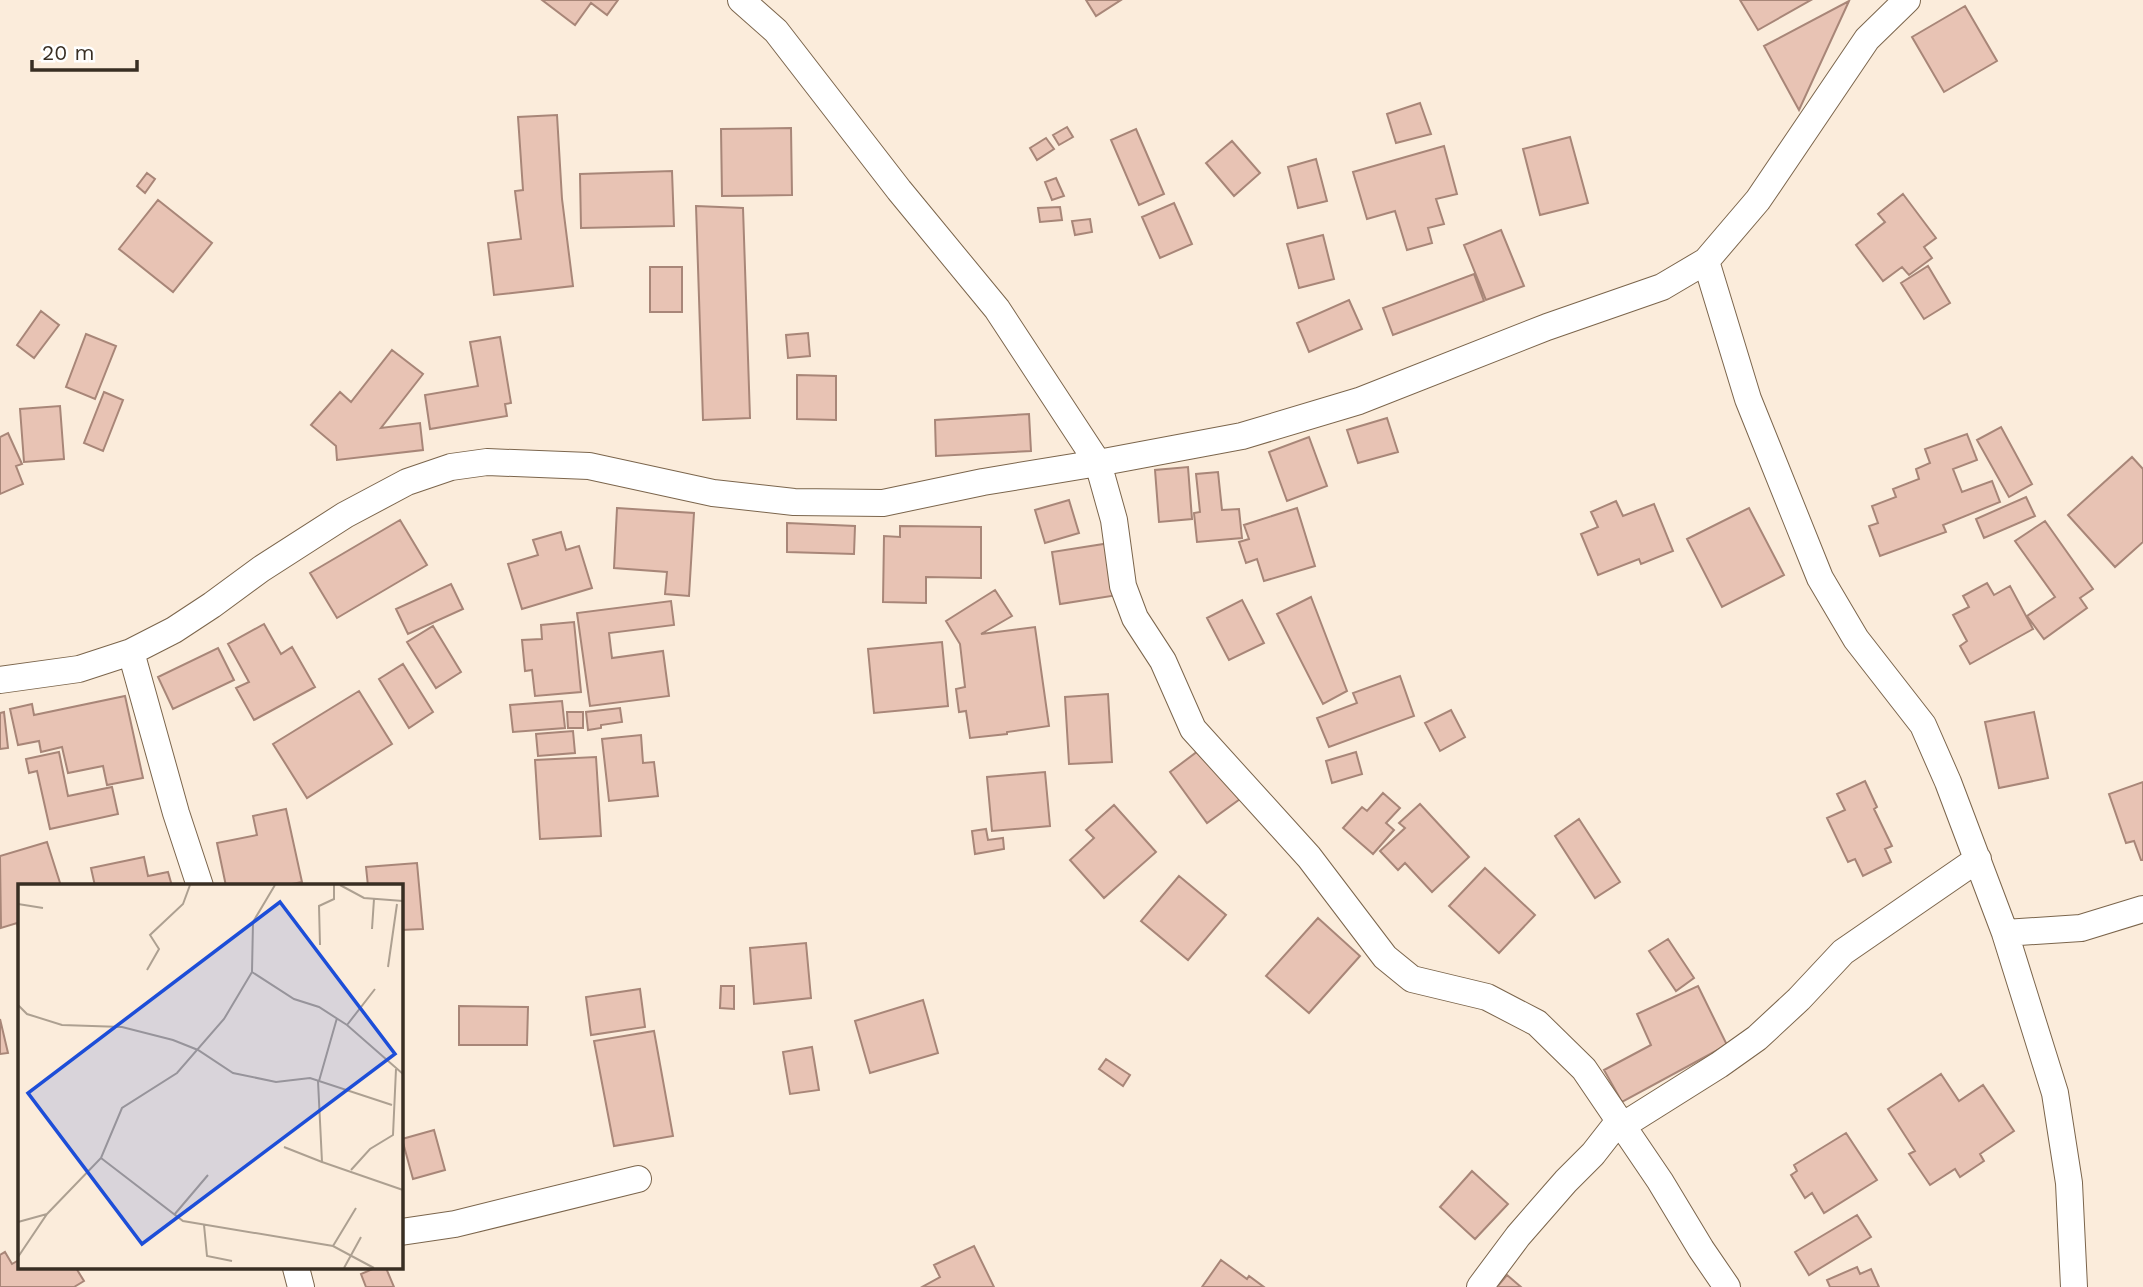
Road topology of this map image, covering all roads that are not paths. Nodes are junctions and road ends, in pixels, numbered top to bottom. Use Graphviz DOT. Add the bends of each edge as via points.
graph roads {
  1 [pos="741,0"];
  2 [pos="1907,0"];
  3 [pos="1706,261"];
  4 [pos="1098,463"];
  5 [pos="131,652"];
  6 [pos="0,680"];
  7 [pos="1978,859"];
  8 [pos="199,884"];
  9 [pos="2143,909"];
  10 [pos="2005,933"];
  11 [pos="1620,1124"];
  12 [pos="638,1179"];
  13 [pos="402,1232"];
  14 [pos="297,1270"];
  15 [pos="301,1287"];
  16 [pos="1480,1287"];
  17 [pos="1727,1287"];
  18 [pos="2074,1287"];
  1 -- 4 [label="street" via="776,32 997,309"];
  2 -- 3 [label="street" via="1867,39 1758,200"];
  3 -- 4 [label="street" via="1662,287 1359,401 1242,436"];
  3 -- 7 [label="street" via="1748,399 1820,578 1856,639 1923,725"];
  4 -- 5 [label="street" via="883,503 793,502 713,493 589,466 487,462 451,467 407,482 345,515 183,624"];
  4 -- 11 [label="street" via="1114,520 1123,586 1194,729 1309,857 1385,957 1412,979 1488,997 1537,1023 1584,1069"];
  5 -- 6 [label="street" via="79,669"];
  5 -- 8 [label="street"];
  7 -- 10 [label="street"];
  7 -- 11 [label="street" via="1843,952 1758,1038"];
  9 -- 10 [label="street" via="2081,928"];
  10 -- 18 [label="street" via="2055,1093 2069,1183"];
  11 -- 16 [label="street" via="1518,1236"];
  11 -- 17 [label="street"];
  12 -- 13 [label="street" via="455,1224"];
  14 -- 15 [label="street"];
}
